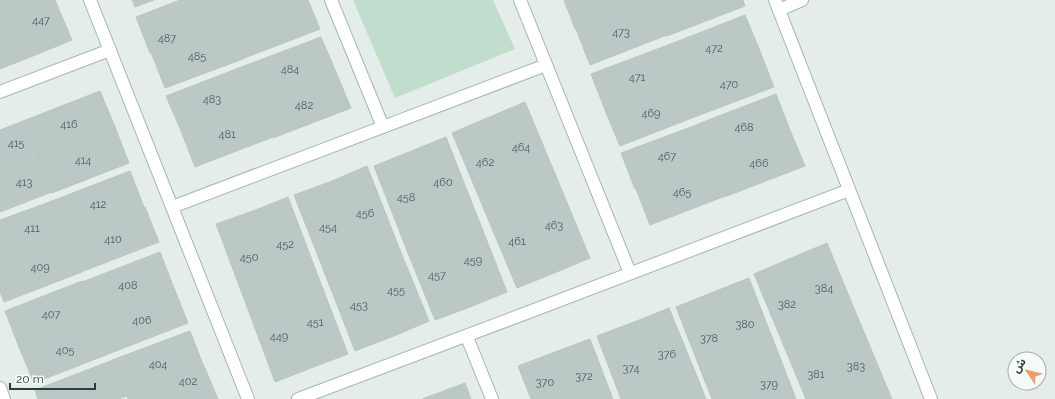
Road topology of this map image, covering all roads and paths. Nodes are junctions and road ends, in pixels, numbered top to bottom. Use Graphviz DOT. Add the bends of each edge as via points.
graph roads {
  1 [pos="90,0"];
  2 [pos="331,0"];
  3 [pos="520,0"];
  4 [pos="802,0"];
  5 [pos="777,5"];
  6 [pos="110,50"];
  7 [pos="546,65"];
  8 [pos="0,92"];
  9 [pos="383,127"];
  10 [pos="850,190"];
  11 [pos="172,207"];
  12 [pos="630,273"];
  13 [pos="467,337"];
  14 [pos="0,388"];
  15 [pos="4,399"];
  16 [pos="248,399"];
  17 [pos="298,399"];
  18 [pos="492,399"];
  19 [pos="931,399"];
  1 -- 6 [label="street"];
  2 -- 9 [label="street"];
  3 -- 7 [label="street"];
  4 -- 5 [label="street"];
  5 -- 10 [label="street"];
  6 -- 8 [label="street"];
  6 -- 11 [label="street"];
  7 -- 9 [label="street"];
  7 -- 12 [label="street"];
  9 -- 11 [label="street"];
  10 -- 12 [label="street"];
  10 -- 19 [label="street"];
  11 -- 16 [label="street"];
  12 -- 13 [label="street"];
  13 -- 17 [label="street"];
  13 -- 18 [label="street"];
  14 -- 15 [label="street"];
}
